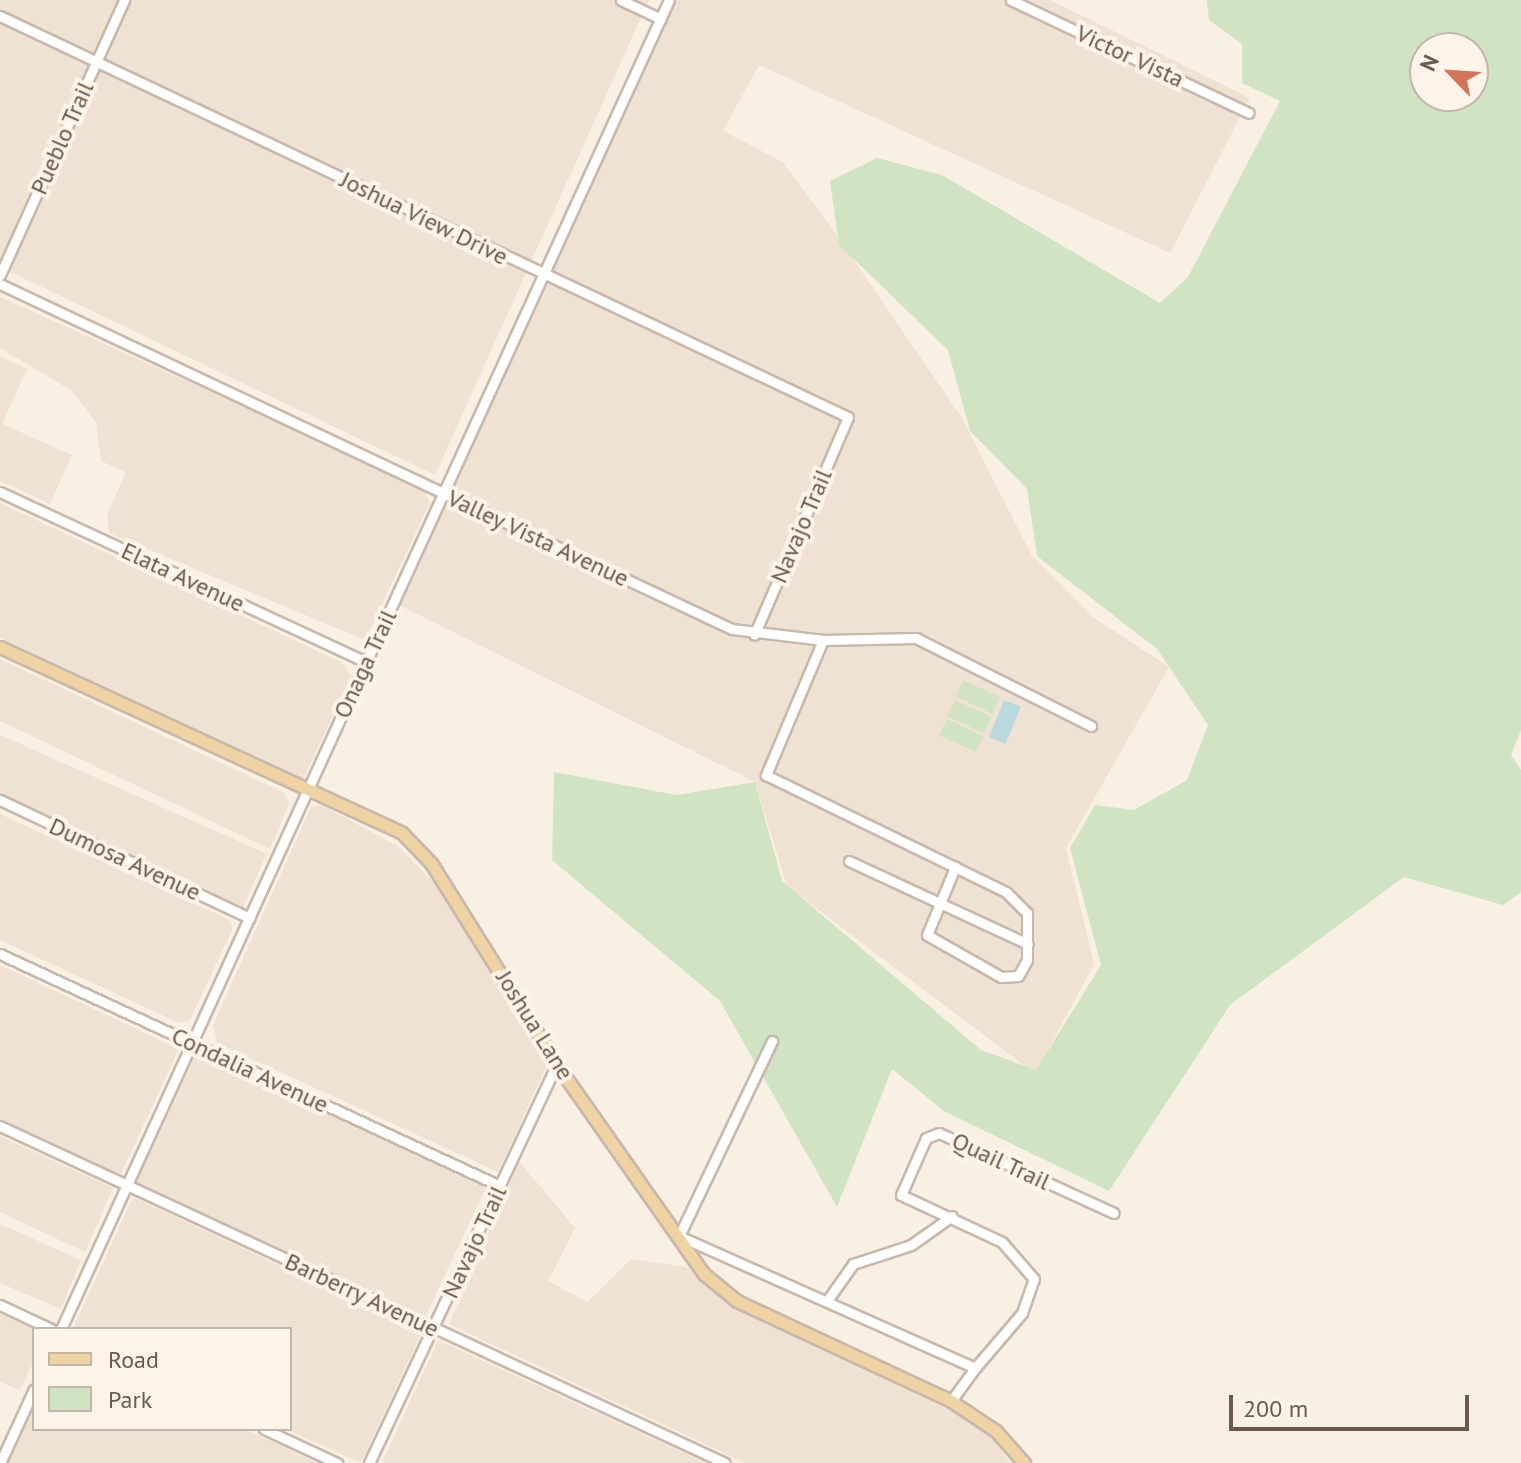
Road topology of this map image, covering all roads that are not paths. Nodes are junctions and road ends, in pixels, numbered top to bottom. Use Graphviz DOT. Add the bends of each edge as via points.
graph roads {
  1 [pos="124,0"];
  2 [pos="621,0"];
  3 [pos="669,0"];
  4 [pos="1011,0"];
  5 [pos="0,16"];
  6 [pos="661,19"];
  7 [pos="97,61"];
  8 [pos="1249,113"];
  9 [pos="0,275"];
  10 [pos="544,275"];
  11 [pos="0,284"];
  12 [pos="848,417"];
  13 [pos="0,492"];
  14 [pos="445,493"];
  15 [pos="754,635"];
  16 [pos="823,640"];
  17 [pos="0,647"];
  18 [pos="367,662"];
  19 [pos="1091,726"];
  20 [pos="307,790"];
  21 [pos="0,800"];
  22 [pos="849,861"];
  23 [pos="955,867"];
  24 [pos="940,901"];
  25 [pos="250,918"];
  26 [pos="1028,944"];
  27 [pos="0,954"];
  28 [pos="772,1041"];
  29 [pos="192,1043"];
  30 [pos="557,1063"];
  31 [pos="0,1126"];
  32 [pos="127,1185"];
  33 [pos="500,1186"];
  34 [pos="1114,1213"];
  35 [pos="952,1216"];
  36 [pos="679,1236"];
  37 [pos="829,1298"];
  38 [pos="0,1305"];
  39 [pos="47,1327"];
  40 [pos="62,1327"];
  41 [pos="433,1328"];
  42 [pos="975,1368"];
  43 [pos="32,1393"];
  44 [pos="951,1401"];
  45 [pos="268,1431"];
  46 [pos="0,1463"];
  47 [pos="337,1463"];
  48 [pos="369,1463"];
  49 [pos="725,1463"];
  50 [pos="1024,1463"];
  1 -- 7 [label="street, Pueblo Trail"];
  2 -- 6 [label="street"];
  3 -- 6 [label="street, Onaga Trail"];
  4 -- 8 [label="street, Victor Vista"];
  5 -- 7 [label="street, Joshua View Drive"];
  6 -- 10 [label="street, Onaga Trail"];
  7 -- 9 [label="street, Pueblo Trail"];
  7 -- 10 [label="street, Joshua View Drive"];
  10 -- 12 [label="street, Joshua View Drive"];
  10 -- 14 [label="street, Onaga Trail"];
  11 -- 14 [label="street, Valley Vista Avenue"];
  12 -- 15 [label="street, Navajo Trail"];
  13 -- 18 [label="street, Elata Avenue"];
  14 -- 15 [label="street, Valley Vista Avenue"];
  14 -- 18 [label="street, Onaga Trail"];
  15 -- 16 [label="street, Valley Vista Avenue"];
  16 -- 19 [label="street, Valley Vista Avenue" via="916,638"];
  16 -- 23 [label="street" via="766,775"];
  17 -- 20 [label="main road, Joshua Lane"];
  18 -- 20 [label="street, Onaga Trail"];
  20 -- 25 [label="street, Onaga Trail"];
  20 -- 30 [label="main road, Joshua Lane" via="417,846"];
  21 -- 25 [label="street, Dumosa Avenue"];
  22 -- 24 [label="street"];
  23 -- 24 [label="street"];
  23 -- 26 [label="street" via="1006,892 1027,913"];
  24 -- 26 [label="street"];
  24 -- 26 [label="street" via="927,935 1001,977 1018,976"];
  25 -- 29 [label="street, Onaga Trail"];
  27 -- 29 [label="street, Condalia Avenue"];
  28 -- 36 [label="street"];
  29 -- 32 [label="street, Onaga Trail"];
  29 -- 33 [label="street, Condalia Avenue"];
  30 -- 33 [label="street, Navajo Trail"];
  30 -- 36 [label="main road, Joshua Lane"];
  31 -- 32 [label="street, Barberry Avenue"];
  32 -- 40 [label="street, Onaga Trail"];
  32 -- 41 [label="street, Barberry Avenue"];
  33 -- 41 [label="street, Navajo Trail"];
  34 -- 35 [label="street, Quail Trail" via="939,1133 926,1138 901,1195"];
  35 -- 37 [label="street" via="911,1245 853,1264"];
  35 -- 42 [label="street, Quail Trail" via="1002,1242 1034,1279 1022,1313"];
  36 -- 37 [label="street"];
  36 -- 44 [label="main road, Joshua Lane" via="704,1274 737,1301"];
  37 -- 42 [label="street"];
  38 -- 39 [label="street"];
  41 -- 48 [label="street, Navajo Trail"];
  41 -- 49 [label="street, Barberry Avenue"];
  42 -- 44 [label="street"];
  43 -- 46 [label="street"];
  44 -- 50 [label="main road, Joshua Lane" via="996,1431"];
  45 -- 47 [label="street"];
}
